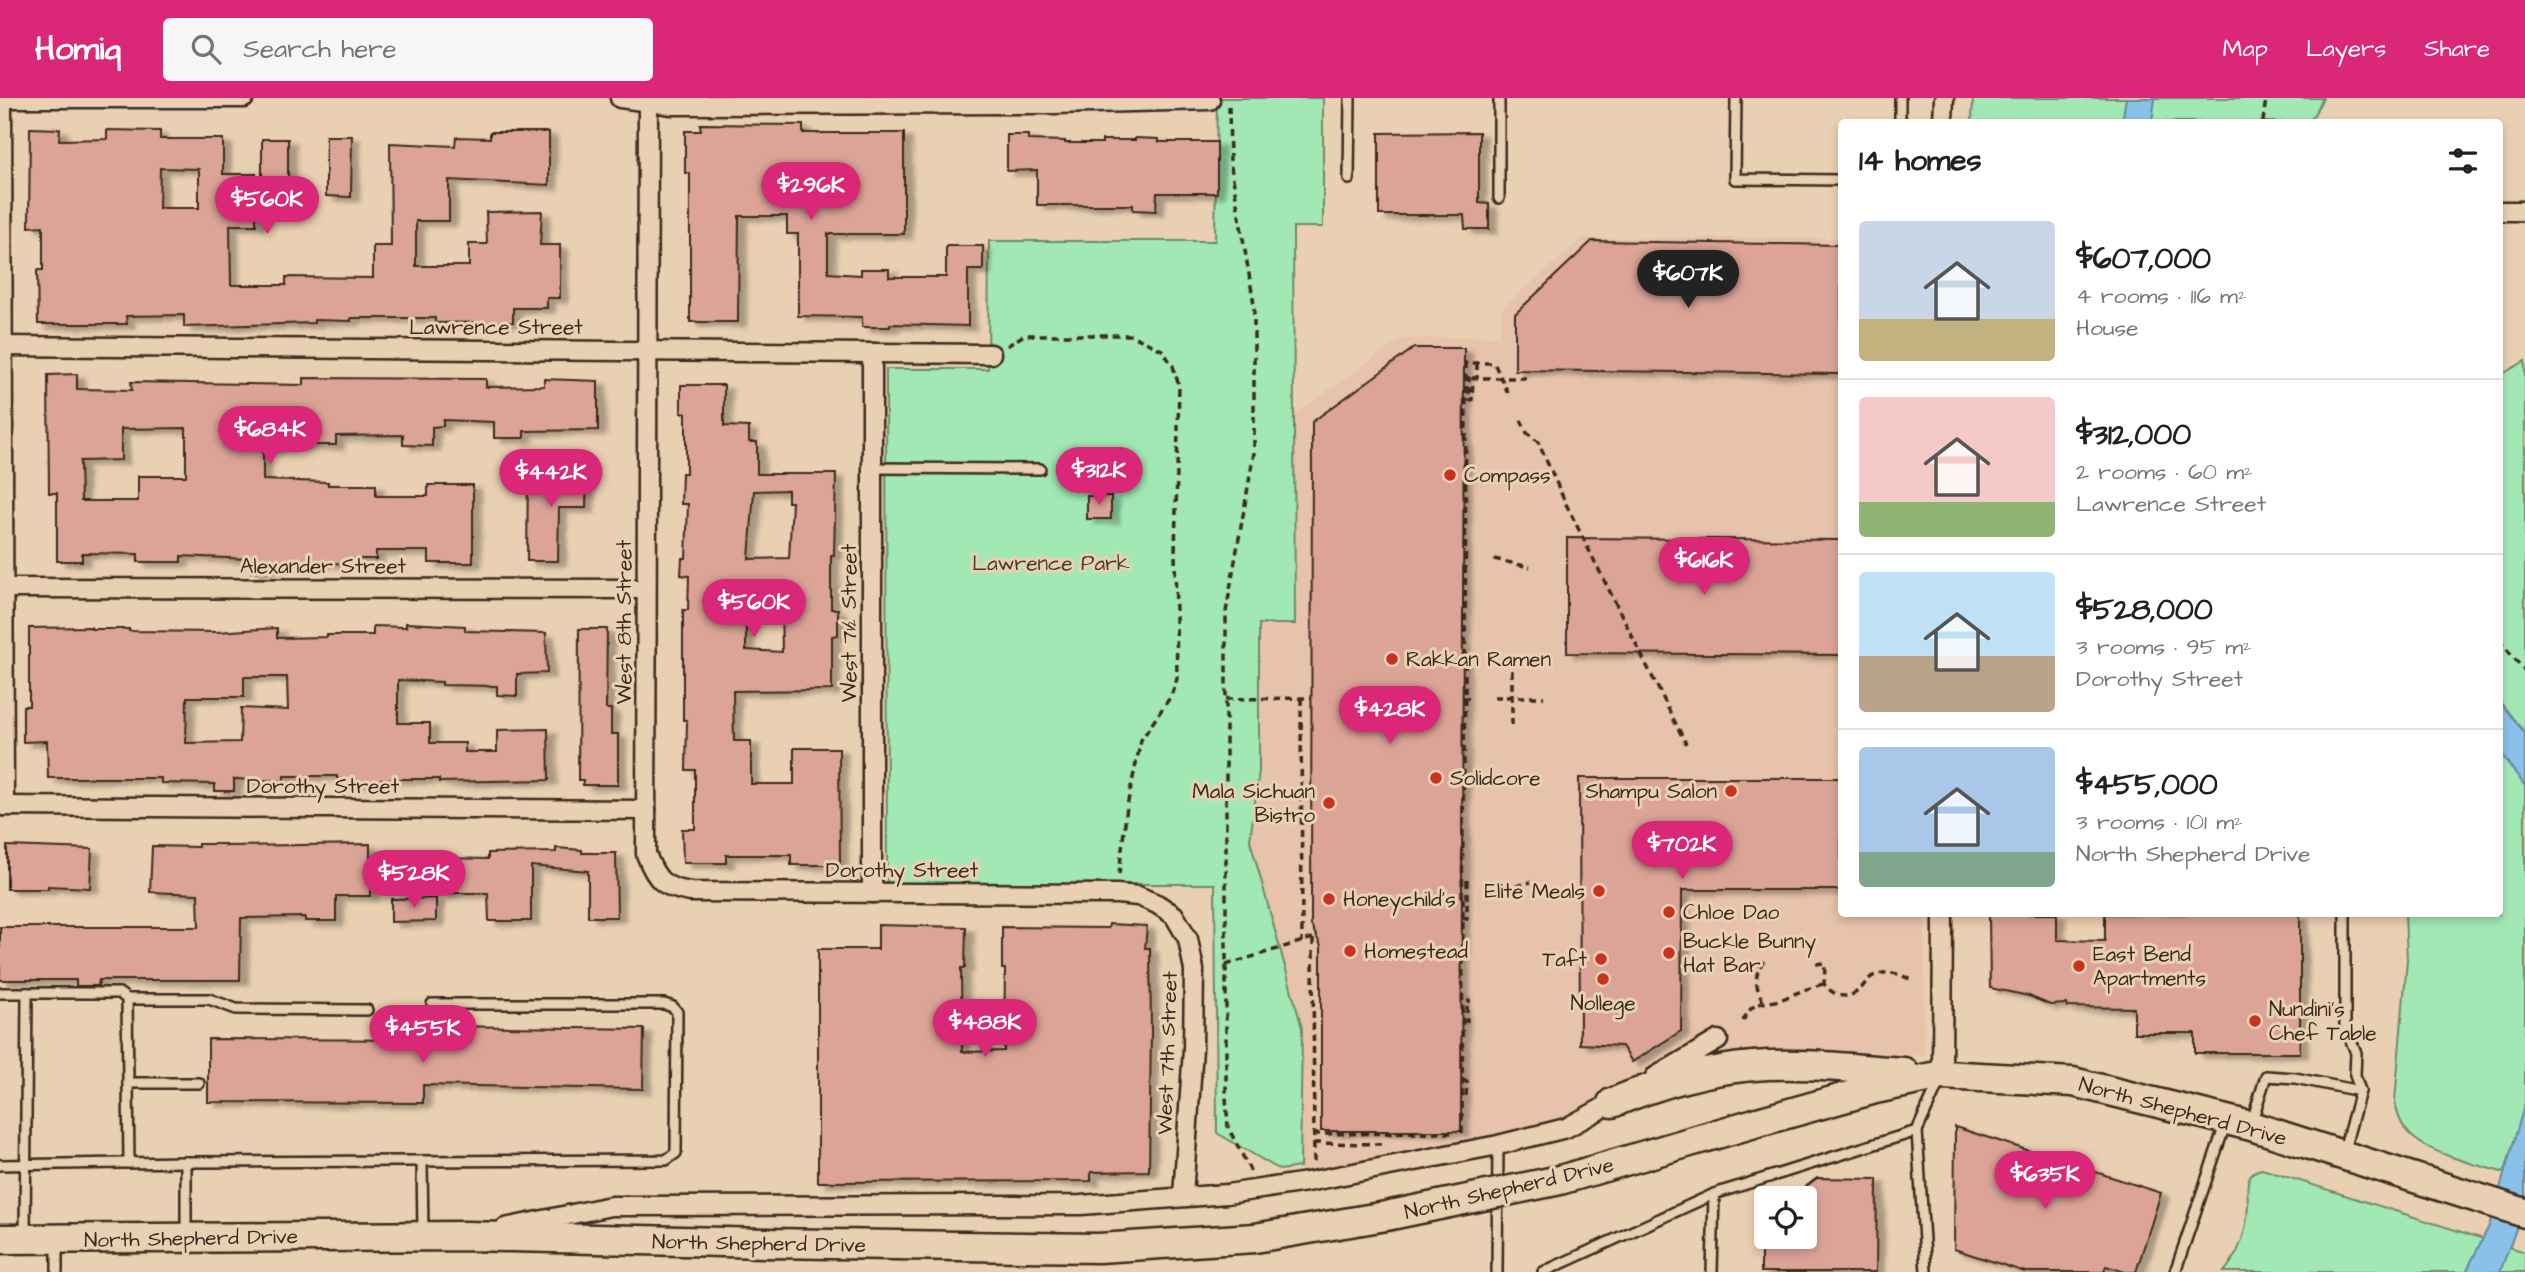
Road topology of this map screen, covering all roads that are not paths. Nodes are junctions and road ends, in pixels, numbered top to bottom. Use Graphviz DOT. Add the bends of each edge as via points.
graph roads {
  1 [pos="2,98"];
  2 [pos="244,98"];
  3 [pos="620,98"];
  4 [pos="1350,98"];
  5 [pos="1499,98"];
  6 [pos="1736,98"];
  7 [pos="1900,98"];
  8 [pos="1944,98"];
  9 [pos="648,100"];
  10 [pos="1210,100"];
  11 [pos="1900,119"];
  12 [pos="1944,119"];
  13 [pos="1349,179"];
  14 [pos="1838,180"];
  15 [pos="1499,198"];
  16 [pos="2503,211"];
  17 [pos="2525,211"];
  18 [pos="1,346"];
  19 [pos="648,351"];
  20 [pos="872,353"];
  21 [pos="991,354"];
  22 [pos="872,468"];
  23 [pos="1040,469"];
  24 [pos="2,588"];
  25 [pos="646,589"];
  26 [pos="2,806"];
  27 [pos="646,810"];
  28 [pos="667,886"];
  29 [pos="872,893"];
  30 [pos="1138,896"];
  31 [pos="1943,917"];
  32 [pos="2345,917"];
  33 [pos="0,993"];
  34 [pos="27,993"];
  35 [pos="127,999"];
  36 [pos="432,1004"];
  37 [pos="367,1010"];
  38 [pos="1718,1040"];
  39 [pos="1942,1075"];
  40 [pos="128,1083"];
  41 [pos="199,1083"];
  42 [pos="2360,1091"];
  43 [pos="1612,1103"];
  44 [pos="2238,1123"];
  45 [pos="1917,1131"];
  46 [pos="1498,1146"];
  47 [pos="2342,1155"];
  48 [pos="186,1161"];
  49 [pos="422,1161"];
  50 [pos="129,1163"];
  51 [pos="0,1165"];
  52 [pos="25,1165"];
  53 [pos="1714,1194"];
  54 [pos="1183,1196"];
  55 [pos="2525,1213"];
  56 [pos="422,1236"];
  57 [pos="465,1236"];
  58 [pos="186,1238"];
  59 [pos="13,1239"];
  60 [pos="57,1240"];
  61 [pos="57,1272"];
  62 [pos="1497,1272"];
  63 [pos="1543,1272"];
  64 [pos="1712,1272"];
  65 [pos="1926,1272"];
  66 [pos="2175,1272"];
  1 -- 2 [label="street"];
  1 -- 18 [label="street"];
  3 -- 9 [label="street"];
  4 -- 13 [label="lane"];
  5 -- 15 [label="lane"];
  6 -- 14 [label="lane" via="1735,179"];
  7 -- 11 [label="lane"];
  8 -- 12 [label="street"];
  9 -- 10 [label="street" via="672,105"];
  9 -- 19 [label="street, West 8th Street"];
  16 -- 17 [label="street"];
  18 -- 19 [label="street, Lawrence Street"];
  18 -- 24 [label="street"];
  19 -- 20 [label="street, Lawrence Street"];
  19 -- 25 [label="street, West 8th Street"];
  20 -- 21 [label="street, Lawrence Street"];
  20 -- 22 [label="street, West 7½ Street"];
  22 -- 23 [label="lane"];
  22 -- 29 [label="street, West 7½ Street"];
  24 -- 25 [label="street, Alexander Street"];
  24 -- 26 [label="street"];
  25 -- 27 [label="street, West 8th Street"];
  26 -- 27 [label="street, Dorothy Street"];
  27 -- 28 [label="street, West 8th Street" via="646,854 652,870"];
  28 -- 29 [label="street, Dorothy Street" via="691,892"];
  29 -- 30 [label="street, Dorothy Street"];
  30 -- 54 [label="street, West 7th Street" via="1174,915 1188,939 1194,970"];
  31 -- 39 [label="street"];
  32 -- 42 [label="lane" via="2345,1025 2356,1053"];
  33 -- 34 [label="lane"];
  34 -- 35 [label="lane" via="119,993"];
  34 -- 52 [label="lane"];
  35 -- 37 [label="lane" via="209,999 236,1009"];
  35 -- 40 [label="lane"];
  36 -- 49 [label="lane" via="673,1007 677,1012 676,1153 666,1160"];
  38 -- 43 [label="street, North Shepherd Drive"];
  39 -- 43 [label="main road" via="1754,1066 1705,1072"];
  39 -- 44 [label="main road, North Shepherd Drive" via="2073,1082"];
  39 -- 45 [label="lane"];
  39 -- 57 [label="main road, North Shepherd Drive, bridge" via="1875,1088 1560,1180 1255,1238 1099,1248"];
  40 -- 41 [label="lane"];
  40 -- 50 [label="lane"];
  42 -- 44 [label="lane" via="2266,1076"];
  42 -- 47 [label="lane"];
  43 -- 46 [label="street, North Shepherd Drive" via="1566,1128"];
  44 -- 47 [label="main road, North Shepherd Drive"];
  44 -- 66 [label="lane"];
  45 -- 53 [label="lane"];
  45 -- 65 [label="lane"];
  46 -- 54 [label="street, North Shepherd Drive" via="1307,1182"];
  46 -- 62 [label="lane"];
  47 -- 55 [label="main road, North Shepherd Drive"];
  48 -- 49 [label="lane"];
  48 -- 50 [label="lane"];
  48 -- 58 [label="lane"];
  49 -- 56 [label="lane"];
  50 -- 52 [label="lane"];
  51 -- 52 [label="lane"];
  52 -- 59 [label="lane"];
  53 -- 63 [label="lane"];
  53 -- 64 [label="lane"];
  54 -- 57 [label="street, North Shepherd Drive" via="1081,1205 611,1206"];
  56 -- 57 [label="main road, North Shepherd Drive"];
  56 -- 58 [label="main road, North Shepherd Drive"];
  58 -- 60 [label="main road, North Shepherd Drive"];
  59 -- 60 [label="main road, North Shepherd Drive"];
  60 -- 61 [label="lane"];
}
